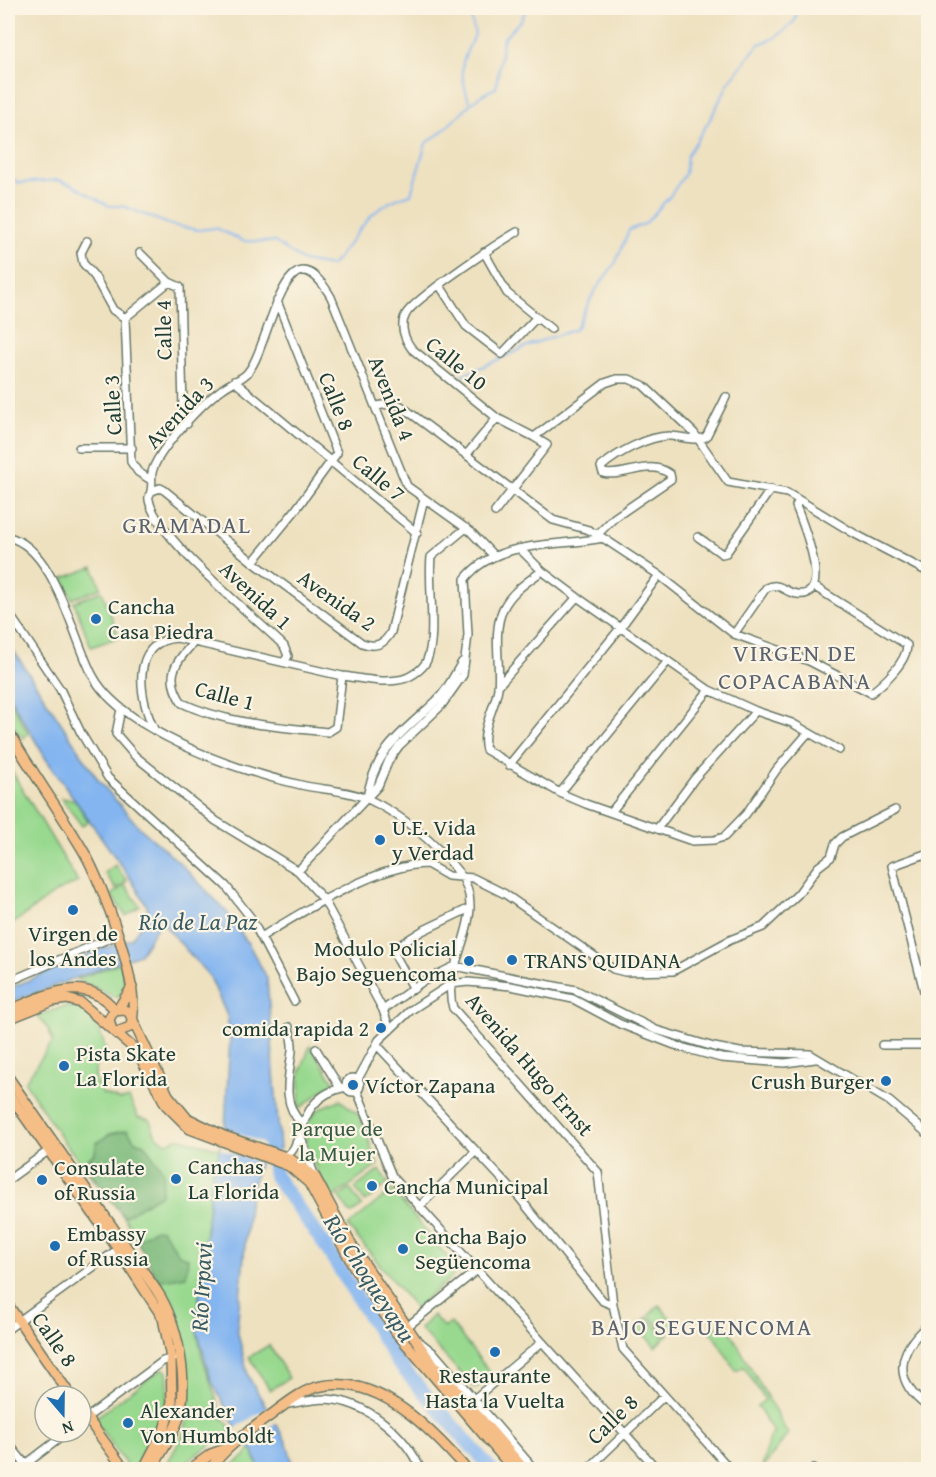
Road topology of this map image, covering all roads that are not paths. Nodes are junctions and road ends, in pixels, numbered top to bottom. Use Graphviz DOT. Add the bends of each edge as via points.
graph roads {
  1 [pos="517,232"];
  2 [pos="87,241"];
  3 [pos="484,252"];
  4 [pos="140,253"];
  5 [pos="169,282"];
  6 [pos="440,286"];
  7 [pos="277,302"];
  8 [pos="125,318"];
  9 [pos="536,318"];
  10 [pos="551,329"];
  11 [pos="234,381"];
  12 [pos="726,397"];
  13 [pos="377,406"];
  14 [pos="497,417"];
  15 [pos="187,424"];
  16 [pos="534,437"];
  17 [pos="698,439"];
  18 [pos="80,448"];
  19 [pos="132,448"];
  20 [pos="467,454"];
  21 [pos="332,461"];
  22 [pos="151,480"];
  23 [pos="771,489"];
  24 [pos="152,490"];
  25 [pos="513,490"];
  26 [pos="424,499"];
  27 [pos="799,500"];
  28 [pos="495,512"];
  29 [pos="466,528"];
  30 [pos="417,533"];
  31 [pos="600,536"];
  32 [pos="8,537"];
  33 [pos="698,537"];
  34 [pos="522,550"];
  35 [pos="493,555"];
  36 [pos="253,562"];
  37 [pos="542,571"];
  38 [pos="928,572"];
  39 [pos="659,575"];
  40 [pos="815,587"];
  41 [pos="577,597"];
  42 [pos="8,612"];
  43 [pos="621,627"];
  44 [pos="734,634"];
  45 [pos="194,642"];
  46 [pos="668,661"];
  47 [pos="284,662"];
  48 [pos="342,676"];
  49 [pos="498,686"];
  50 [pos="709,690"];
  51 [pos="121,709"];
  52 [pos="756,711"];
  53 [pos="155,730"];
  54 [pos="8,731"];
  55 [pos="808,733"];
  56 [pos="839,750"];
  57 [pos="509,765"];
  58 [pos="560,793"];
  59 [pos="367,798"];
  60 [pos="895,810"];
  61 [pos="611,812"];
  62 [pos="657,829"];
  63 [pos="928,853"];
  64 [pos="298,871"];
  65 [pos="462,877"];
  66 [pos="324,900"];
  67 [pos="470,908"];
  68 [pos="261,937"];
  69 [pos="119,939"];
  70 [pos="455,966"];
  71 [pos="8,982"];
  72 [pos="451,984"];
  73 [pos="132,987"];
  74 [pos="414,989"];
  75 [pos="576,990"];
  76 [pos="927,991"];
  77 [pos="573,999"];
  78 [pos="294,1001"];
  79 [pos="117,1010"];
  80 [pos="8,1011"];
  81 [pos="383,1011"];
  82 [pos="8,1019"];
  83 [pos="133,1019"];
  84 [pos="387,1025"];
  85 [pos="289,1027"];
  86 [pos="114,1030"];
  87 [pos="377,1045"];
  88 [pos="882,1045"];
  89 [pos="928,1045"];
  90 [pos="316,1049"];
  91 [pos="814,1059"];
  92 [pos="8,1077"];
  93 [pos="358,1079"];
  94 [pos="343,1088"];
  95 [pos="357,1091"];
  96 [pos="8,1093"];
  97 [pos="301,1123"];
  98 [pos="299,1131"];
  99 [pos="928,1134"];
  100 [pos="223,1139"];
  101 [pos="52,1149"];
  102 [pos="476,1152"];
  103 [pos="288,1160"];
  104 [pos="315,1177"];
  105 [pos="8,1180"];
  106 [pos="419,1207"];
  107 [pos="122,1246"];
  108 [pos="349,1257"];
  109 [pos="477,1270"];
  110 [pos="8,1305"];
  111 [pos="613,1305"];
  112 [pos="19,1321"];
  113 [pos="928,1325"];
  114 [pos="408,1326"];
  115 [pos="8,1329"];
  116 [pos="414,1338"];
  117 [pos="542,1343"];
  118 [pos="175,1358"];
  119 [pos="63,1384"];
  120 [pos="321,1386"];
  121 [pos="664,1396"];
  122 [pos="325,1399"];
  123 [pos="474,1399"];
  124 [pos="286,1405"];
  125 [pos="928,1407"];
  126 [pos="93,1411"];
  127 [pos="93,1430"];
  128 [pos="625,1434"];
  129 [pos="8,1443"];
  130 [pos="52,1444"];
  131 [pos="225,1449"];
  132 [pos="25,1464"];
  133 [pos="18,1470"];
  134 [pos="125,1470"];
  135 [pos="143,1470"];
  136 [pos="152,1470"];
  137 [pos="189,1470"];
  138 [pos="210,1470"];
  139 [pos="421,1470"];
  140 [pos="467,1470"];
  141 [pos="514,1470"];
  142 [pos="525,1470"];
  143 [pos="535,1470"];
  144 [pos="587,1470"];
  145 [pos="658,1470"];
  146 [pos="731,1470"];
  1 -- 3 [label="street, Calle 10"];
  2 -- 8 [label="street" via="81,253 83,263 113,310"];
  3 -- 6 [label="street, Calle 10"];
  3 -- 9 [label="street" via="507,293"];
  4 -- 5 [label="street, Calle 4"];
  5 -- 8 [label="street"];
  5 -- 15 [label="street, Calle 4" via="180,286 183,409"];
  6 -- 9 [label="street" via="466,326 502,354"];
  6 -- 14 [label="street, Calle 10" via="406,313 406,340 449,382"];
  7 -- 11 [label="street, Avenida 3" via="254,363 246,376"];
  7 -- 13 [label="street, Avenida 4" via="292,275 309,274 323,284"];
  7 -- 21 [label="street, Calle 8" via="337,453"];
  8 -- 19 [label="street, Calle 3"];
  9 -- 10 [label="street"];
  11 -- 15 [label="street, Avenida 3"];
  11 -- 21 [label="street, Calle 7"];
  12 -- 17 [label="street" via="709,434"];
  13 -- 20 [label="street" via="401,406"];
  13 -- 26 [label="street, Avenida 4" via="407,486"];
  14 -- 16 [label="street"];
  14 -- 20 [label="street, Calle 10"];
  15 -- 22 [label="street, Avenida 3" via="159,456"];
  16 -- 17 [label="street" via="583,397 617,379 643,385"];
  16 -- 25 [label="street" via="547,445"];
  17 -- 23 [label="street" via="728,482"];
  17 -- 31 [label="street" via="647,439 603,465 603,474 639,467 664,470 670,479 614,518"];
  18 -- 19 [label="street"];
  19 -- 22 [label="street, Calle 3" via="130,462"];
  20 -- 25 [label="street"];
  21 -- 30 [label="street, Calle 7"];
  21 -- 36 [label="street, Calle 8"];
  22 -- 24 [label="street, Avenida 3"];
  23 -- 27 [label="street"];
  23 -- 33 [label="street" via="726,553"];
  24 -- 36 [label="street, Avenida 2" via="164,490"];
  24 -- 47 [label="street, Avenida 1" via="149,498 158,520 218,587 284,646 288,656"];
  25 -- 28 [label="street"];
  25 -- 31 [label="street" via="553,520"];
  26 -- 29 [label="street, Avenida 4"];
  26 -- 30 [label="street, Avenida 2"];
  27 -- 38 [label="street"];
  27 -- 40 [label="street" via="796,506 809,542"];
  29 -- 35 [label="street, Avenida 4"];
  29 -- 48 [label="street" via="431,557 430,645 422,668 400,680"];
  30 -- 36 [label="street, Avenida 2" via="391,632 376,646 362,643"];
  31 -- 34 [label="street"];
  31 -- 39 [label="street"];
  32 -- 51 [label="street, Avenida Hugo Ernst" via="26,548 50,575 94,677"];
  34 -- 35 [label="street"];
  34 -- 37 [label="street"];
  35 -- 59 [label="street" via="475,565 465,579 468,635 463,659 447,688 383,752"];
  37 -- 41 [label="street"];
  37 -- 49 [label="street" via="515,591 502,610"];
  39 -- 43 [label="street"];
  39 -- 44 [label="street"];
  40 -- 44 [label="street" via="808,594 798,595 781,586 766,588"];
  40 -- 44 [label="street" via="907,645 896,667 871,693 809,661"];
  41 -- 43 [label="street"];
  41 -- 49 [label="street"];
  42 -- 68 [label="street" via="55,682 108,778 226,886"];
  43 -- 46 [label="street"];
  43 -- 57 [label="street"];
  45 -- 47 [label="street, Avenida 1"];
  45 -- 48 [label="street, Calle 1" via="173,672 172,685 182,703 211,714 328,732 336,727"];
  45 -- 53 [label="street, Avenida 1" via="167,639 150,649 142,679 142,700"];
  46 -- 50 [label="street"];
  46 -- 58 [label="street"];
  47 -- 48 [label="street"];
  49 -- 57 [label="street" via="483,739 486,750"];
  50 -- 52 [label="street"];
  50 -- 61 [label="street"];
  51 -- 53 [label="street, Avenida Hugo Ernst"];
  51 -- 64 [label="street" via="116,734 135,756 216,821"];
  52 -- 55 [label="street"];
  52 -- 62 [label="street" via="695,778"];
  53 -- 59 [label="street, Avenida Hugo Ernst" via="216,761 304,786"];
  54 -- 69 [label="main road" via="84,853"];
  55 -- 56 [label="street"];
  55 -- 62 [label="street" via="724,837 692,840"];
  57 -- 58 [label="street"];
  58 -- 61 [label="street"];
  59 -- 64 [label="street"];
  59 -- 65 [label="street, Avenida Hugo Ernst" via="436,846"];
  60 -- 65 [label="street" via="842,837 831,857 763,927 674,971 613,969 505,894 473,878"];
  61 -- 62 [label="street"];
  63 -- 76 [label="street" via="892,866"];
  64 -- 66 [label="street"];
  65 -- 66 [label="street" via="448,876 432,865 420,864 378,875"];
  65 -- 67 [label="street, Avenida Hugo Ernst"];
  66 -- 68 [label="street"];
  66 -- 81 [label="street"];
  67 -- 70 [label="street, Avenida Hugo Ernst"];
  67 -- 74 [label="street" via="395,948"];
  68 -- 78 [label="street"];
  69 -- 71 [label="street"];
  69 -- 73 [label="main road"];
  70 -- 72 [label="street, Avenida Hugo Ernst"];
  70 -- 74 [label="street"];
  70 -- 75 [label="street"];
  72 -- 77 [label="street" via="493,984"];
  72 -- 84 [label="street"];
  72 -- 111 [label="street, Avenida Hugo Ernst" via="450,999 456,1012 598,1172"];
  73 -- 79 [label="main road"];
  73 -- 83 [label="main road"];
  74 -- 81 [label="street"];
  75 -- 77 [label="street"];
  75 -- 91 [label="street" via="656,1030 714,1047 760,1053 797,1052 810,1054"];
  77 -- 91 [label="street" via="620,1024 721,1058 776,1063"];
  79 -- 80 [label="main road" via="94,993 77,988 45,995"];
  79 -- 83 [label="main road" via="129,1012"];
  79 -- 86 [label="main road" via="109,1019"];
  81 -- 84 [label="street"];
  82 -- 86 [label="main road" via="67,999 88,1007"];
  83 -- 86 [label="main road" via="129,1029"];
  83 -- 100 [label="main road" via="172,1102 193,1123"];
  84 -- 87 [label="street"];
  85 -- 97 [label="street" via="293,1048 288,1074 290,1108"];
  86 -- 100 [label="main road" via="137,1051 178,1120 196,1133"];
  87 -- 93 [label="street"];
  87 -- 102 [label="street"];
  88 -- 89 [label="street"];
  90 -- 94 [label="street"];
  91 -- 99 [label="street" via="889,1101"];
  92 -- 101 [label="main road"];
  93 -- 94 [label="street" via="349,1079"];
  93 -- 95 [label="street"];
  94 -- 95 [label="street"];
  94 -- 97 [label="street" via="316,1102"];
  95 -- 106 [label="street" via="392,1176"];
  96 -- 101 [label="main road"];
  97 -- 98 [label="street"];
  98 -- 103 [label="street"];
  98 -- 104 [label="street"];
  100 -- 103 [label="main road"];
  101 -- 105 [label="street"];
  101 -- 107 [label="main road"];
  102 -- 106 [label="street"];
  102 -- 111 [label="street" via="538,1219 603,1302"];
  103 -- 104 [label="main road"];
  103 -- 108 [label="main road" via="309,1183"];
  104 -- 114 [label="main road" via="351,1244"];
  106 -- 109 [label="street"];
  107 -- 112 [label="street"];
  107 -- 118 [label="main road" via="158,1307"];
  108 -- 114 [label="street" via="399,1328"];
  108 -- 141 [label="main road" via="396,1332"];
  109 -- 114 [label="street"];
  109 -- 117 [label="street"];
  110 -- 112 [label="main road, Calle 8"];
  111 -- 121 [label="street, Avenida Hugo Ernst" via="623,1349"];
  112 -- 115 [label="street"];
  112 -- 119 [label="main road, Calle 8"];
  113 -- 125 [label="street" via="909,1343 904,1361 906,1384"];
  114 -- 116 [label="main road"];
  116 -- 123 [label="street" via="435,1354"];
  116 -- 142 [label="main road"];
  117 -- 123 [label="street"];
  117 -- 128 [label="street"];
  118 -- 126 [label="street"];
  118 -- 135 [label="main road" via="169,1417"];
  118 -- 136 [label="main road" via="182,1388 178,1420"];
  120 -- 122 [label="street" via="318,1393"];
  120 -- 124 [label="main road"];
  120 -- 140 [label="main road" via="356,1387 387,1400 432,1433"];
  121 -- 128 [label="street, Calle 8"];
  121 -- 146 [label="street, Avenida Hugo Ernst"];
  122 -- 124 [label="street"];
  122 -- 139 [label="street" via="375,1416 411,1450"];
  123 -- 143 [label="street"];
  124 -- 131 [label="main road"];
  127 -- 134 [label="main road"];
  128 -- 144 [label="street, Calle 8"];
  128 -- 145 [label="street"];
  129 -- 132 [label="street"];
  130 -- 132 [label="street"];
  131 -- 137 [label="main road"];
  131 -- 138 [label="main road"];
  132 -- 133 [label="street"];
}
